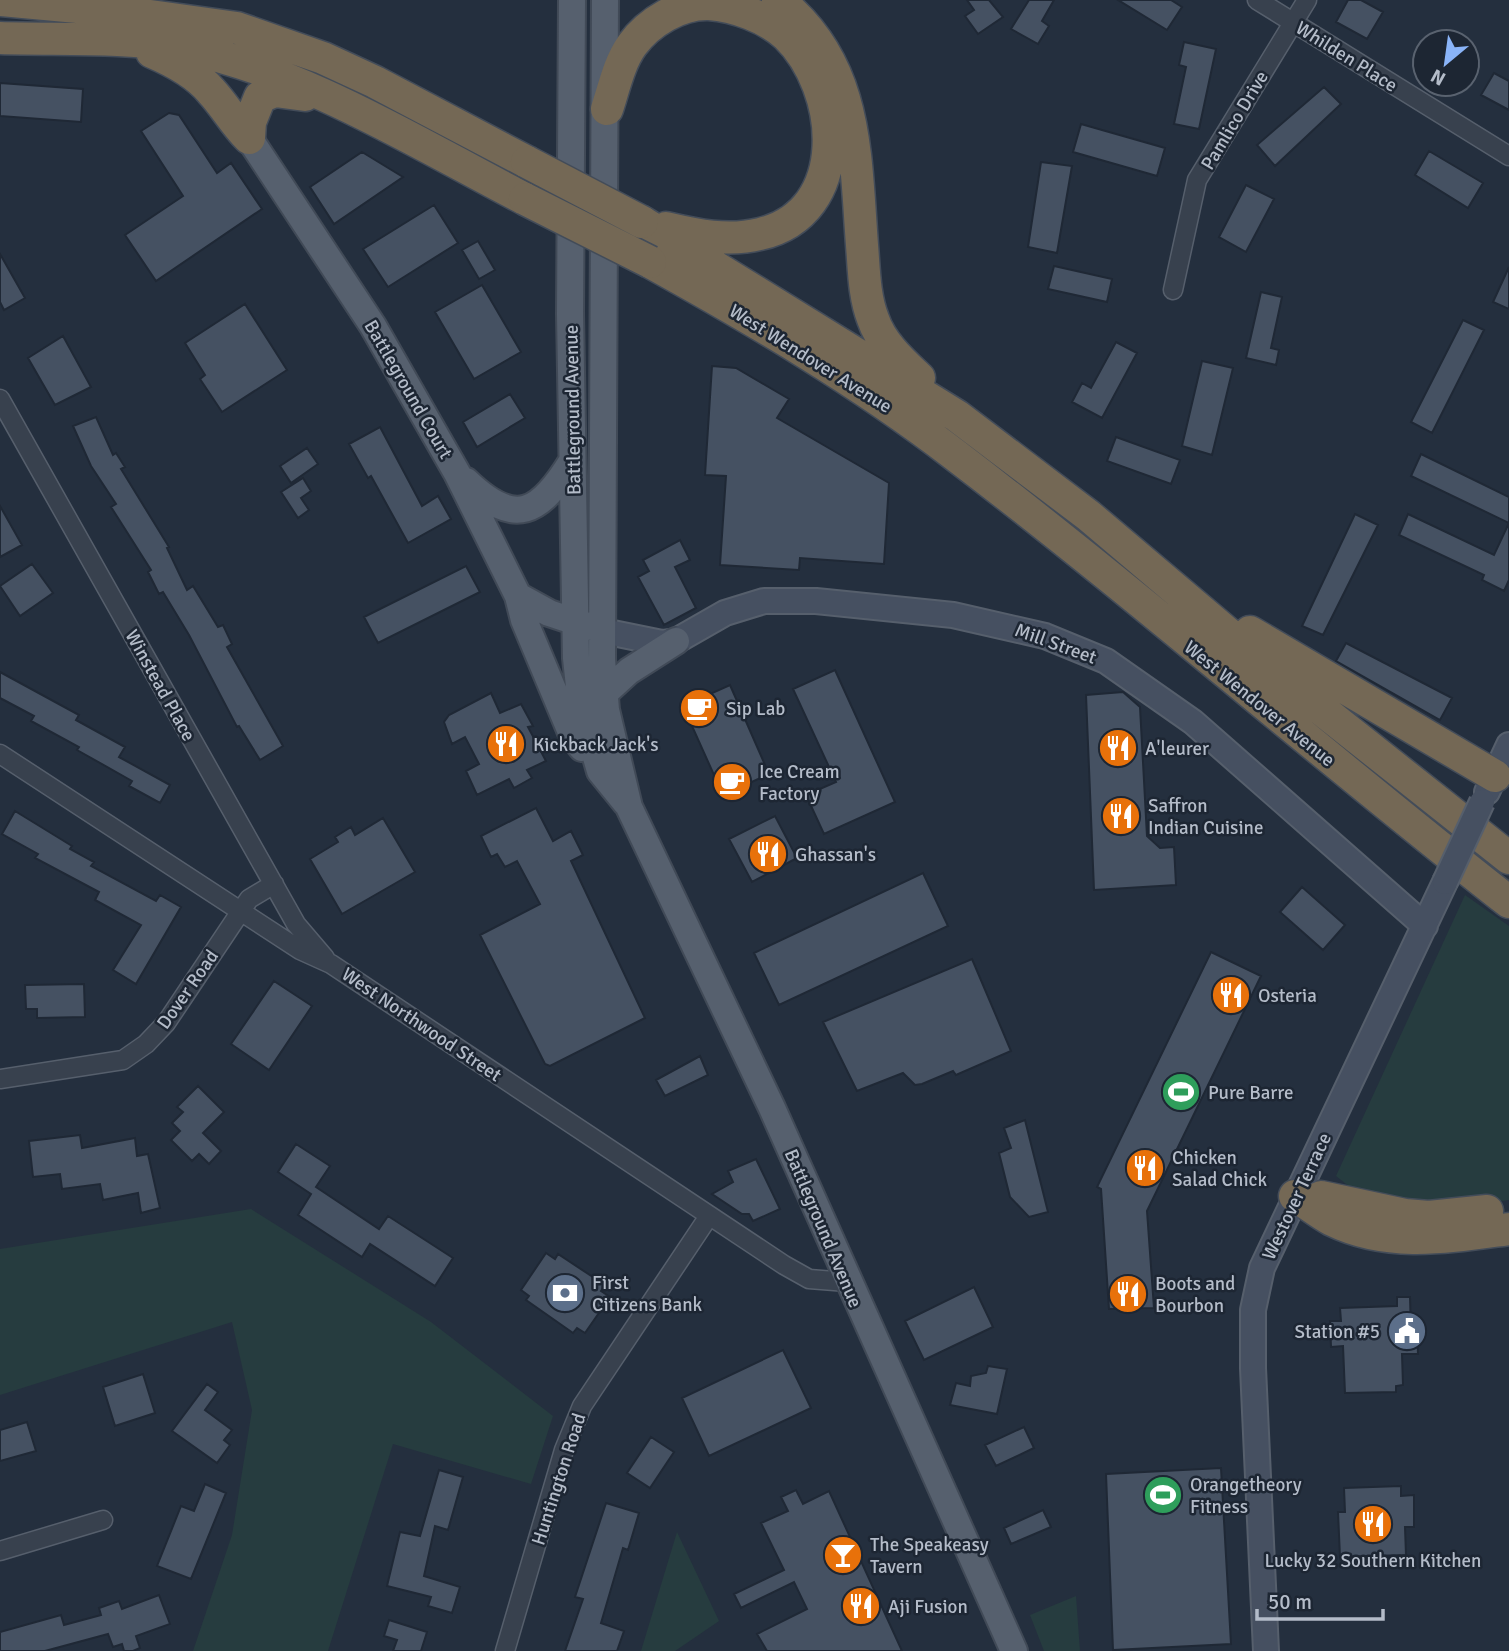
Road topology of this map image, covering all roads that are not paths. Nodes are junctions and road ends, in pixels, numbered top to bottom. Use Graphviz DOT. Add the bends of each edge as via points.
graph roads {
  1 [pos="0,0"];
  2 [pos="174,0"];
  3 [pos="572,0"];
  4 [pos="605,0"];
  5 [pos="778,0"];
  6 [pos="1257,0"];
  7 [pos="1307,0"];
  8 [pos="1293,22"];
  9 [pos="237,28"];
  10 [pos="0,38"];
  11 [pos="131,43"];
  12 [pos="334,101"];
  13 [pos="607,109"];
  14 [pos="249,138"];
  15 [pos="1509,156"];
  16 [pos="642,222"];
  17 [pos="1172,290"];
  18 [pos="0,399"];
  19 [pos="957,416"];
  20 [pos="572,461"];
  21 [pos="457,472"];
  22 [pos="1185,594"];
  23 [pos="519,596"];
  24 [pos="575,622"];
  25 [pos="603,631"];
  26 [pos="676,641"];
  27 [pos="605,693"];
  28 [pos="1509,745"];
  29 [pos="0,754"];
  30 [pos="600,771"];
  31 [pos="1495,788"];
  32 [pos="629,807"];
  33 [pos="1509,858"];
  34 [pos="274,884"];
  35 [pos="1509,902"];
  36 [pos="241,910"];
  37 [pos="1425,926"];
  38 [pos="331,964"];
  39 [pos="0,1079"];
  40 [pos="1295,1196"];
  41 [pos="1509,1208"];
  42 [pos="709,1216"];
  43 [pos="1509,1229"];
  44 [pos="847,1282"];
  45 [pos="103,1520"];
  46 [pos="0,1551"];
  47 [pos="505,1651"];
  48 [pos="1014,1651"];
  49 [pos="1266,1651"];
  1 -- 9 [label="highway, West Wendover Avenue"];
  2 -- 9 [label="highway"];
  3 -- 20 [label="main road, Battleground Avenue"];
  4 -- 13 [label="main road, Battleground Avenue"];
  5 -- 19 [label="highway" via="814,34 840,78 854,145 873,319 894,354"];
  6 -- 8 [label="street, Whilden Place"];
  7 -- 8 [label="street, Pamlico Drive"];
  8 -- 15 [label="street, Whilden Place"];
  8 -- 17 [label="street, Pamlico Drive" via="1197,180"];
  9 -- 16 [label="highway, West Wendover Avenue, bridge" via="375,82"];
  10 -- 11 [label="highway, West Wendover Avenue"];
  11 -- 12 [label="highway, West Wendover Avenue" via="177,46 246,64"];
  11 -- 14 [label="highway" via="191,73"];
  12 -- 14 [label="highway" via="267,93 255,106"];
  12 -- 35 [label="highway, West Wendover Avenue, bridge" via="650,262 781,338 955,455"];
  13 -- 16 [label="highway" via="632,45 657,20 697,4 738,9 786,35 803,57 828,115 831,139 822,182 803,212 784,226 761,234 711,237"];
  13 -- 25 [label="main road, Battleground Avenue"];
  14 -- 21 [label="main road, Battleground Court" via="373,326"];
  16 -- 19 [label="highway, West Wendover Avenue"];
  18 -- 34 [label="street, Winstead Place"];
  19 -- 22 [label="highway, West Wendover Avenue"];
  20 -- 21 [label="main road" via="544,500 520,509 492,503"];
  20 -- 24 [label="main road, Battleground Avenue"];
  21 -- 23 [label="main road, Battleground Court"];
  22 -- 31 [label="highway"];
  22 -- 33 [label="highway, West Wendover Avenue" via="1258,659"];
  23 -- 24 [label="main road" via="549,614"];
  23 -- 30 [label="main road, Battleground Court" via="524,620 573,737"];
  24 -- 25 [label="main road"];
  24 -- 30 [label="main road, Battleground Avenue" via="581,705"];
  25 -- 26 [label="main road, Mill Street" via="644,642"];
  25 -- 27 [label="main road, Battleground Avenue"];
  26 -- 27 [label="main road" via="629,671"];
  26 -- 37 [label="main road, Mill Street" via="725,613 764,601 816,601 953,615 1045,636 1106,661 1193,722"];
  27 -- 32 [label="main road, Battleground Avenue"];
  28 -- 31 [label="main road, Westover Terrace"];
  29 -- 36 [label="street, West Northwood Street"];
  30 -- 32 [label="main road, Battleground Avenue"];
  31 -- 37 [label="main road, Westover Terrace, bridge"];
  32 -- 44 [label="main road, Battleground Avenue" via="762,1086"];
  34 -- 36 [label="street, Dover Road" via="249,899"];
  34 -- 38 [label="street, Winstead Place" via="296,924"];
  36 -- 38 [label="street, West Northwood Street" via="300,950"];
  36 -- 39 [label="street, Dover Road" via="166,1023 146,1044 123,1060"];
  37 -- 40 [label="main road, Westover Terrace"];
  38 -- 42 [label="street, West Northwood Street"];
  40 -- 41 [label="highway" via="1333,1198 1429,1217"];
  40 -- 43 [label="highway" via="1332,1220 1391,1237 1443,1238"];
  40 -- 49 [label="main road, Westover Terrace" via="1262,1268 1253,1310"];
  42 -- 44 [label="street, West Northwood Street" via="809,1279"];
  42 -- 47 [label="street, Huntington Road" via="582,1406 564,1450"];
  44 -- 48 [label="main road, Battleground Avenue"];
  45 -- 46 [label="street"];
}
